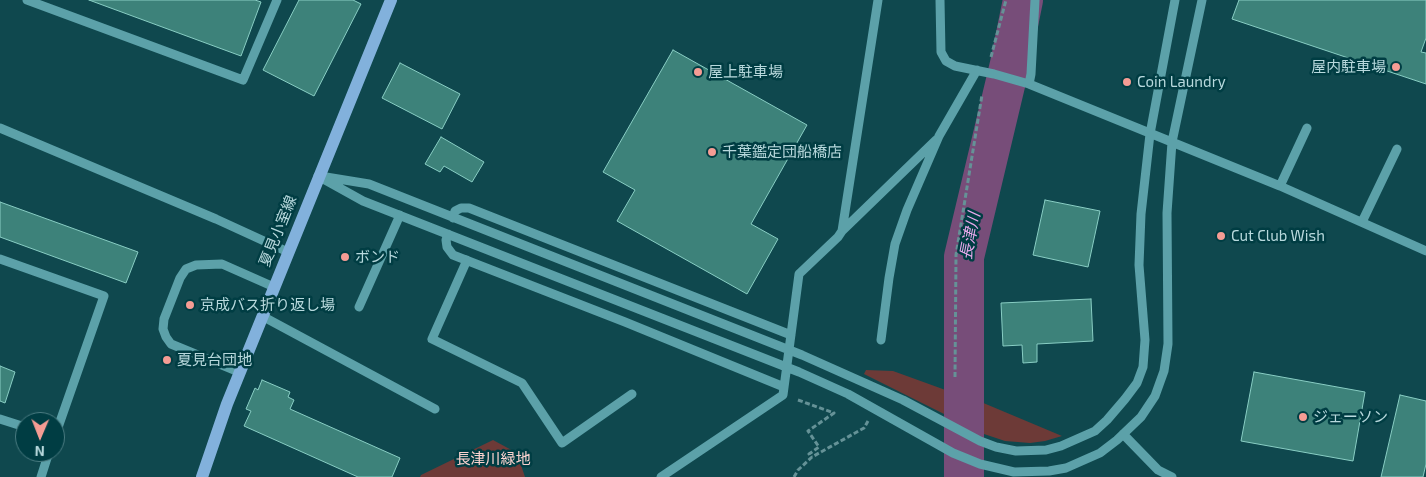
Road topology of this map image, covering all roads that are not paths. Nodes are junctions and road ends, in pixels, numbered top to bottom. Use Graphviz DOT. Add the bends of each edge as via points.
graph roads {
  1 [pos="27,0"];
  2 [pos="277,0"];
  3 [pos="391,0"];
  4 [pos="878,0"];
  5 [pos="940,0"];
  6 [pos="1035,0"];
  7 [pos="1175,0"];
  8 [pos="1202,0"];
  9 [pos="986,72"];
  10 [pos="1029,84"];
  11 [pos="0,128"];
  12 [pos="1307,128"];
  13 [pos="1150,134"];
  14 [pos="940,136"];
  15 [pos="1172,142"];
  16 [pos="1397,149"];
  17 [pos="318,176"];
  18 [pos="1280,186"];
  19 [pos="400,215"];
  20 [pos="453,218"];
  21 [pos="1362,222"];
  22 [pos="842,231"];
  23 [pos="448,234"];
  24 [pos="1426,251"];
  25 [pos="288,252"];
  26 [pos="0,259"];
  27 [pos="467,260"];
  28 [pos="274,287"];
  29 [pos="359,307"];
  30 [pos="262,316"];
  31 [pos="791,339"];
  32 [pos="882,340"];
  33 [pos="239,372"];
  34 [pos="784,388"];
  35 [pos="632,394"];
  36 [pos="436,409"];
  37 [pos="63,412"];
  38 [pos="0,419"];
  39 [pos="15,424"];
  40 [pos="1123,434"];
  41 [pos="46,462"];
  42 [pos="41,477"];
  43 [pos="202,477"];
  44 [pos="661,477"];
  45 [pos="1172,477"];
  1 -- 2 [label="street" via="243,80"];
  3 -- 17 [label="main road, 夏見小室線"];
  4 -- 22 [label="street"];
  5 -- 9 [label="street" via="941,52 946,61"];
  6 -- 10 [label="street"];
  7 -- 13 [label="street"];
  8 -- 15 [label="street"];
  9 -- 10 [label="street"];
  9 -- 14 [label="street"];
  10 -- 13 [label="street"];
  11 -- 25 [label="street"];
  12 -- 18 [label="street"];
  13 -- 15 [label="street"];
  13 -- 20 [label="street" via="1139,265 1145,340 1143,367 1137,383 1095,431 1046,450 1016,450 980,441 904,400 802,355"];
  14 -- 22 [label="street"];
  14 -- 32 [label="street" via="906,210 895,244"];
  15 -- 18 [label="street"];
  15 -- 40 [label="street" via="1167,213 1168,344 1164,371 1155,396"];
  16 -- 21 [label="street"];
  17 -- 19 [label="street" via="363,201"];
  17 -- 20 [label="street" via="368,184"];
  17 -- 25 [label="main road, 夏見小室線"];
  18 -- 21 [label="street"];
  19 -- 23 [label="street"];
  19 -- 29 [label="street"];
  20 -- 31 [label="street" via="455,211 469,208"];
  21 -- 24 [label="street"];
  22 -- 31 [label="street" via="799,274"];
  23 -- 27 [label="street" via="446,247"];
  23 -- 40 [label="street" via="799,372 848,394 953,453 980,464 1014,472 1066,468 1100,453"];
  25 -- 28 [label="main road, 夏見小室線"];
  26 -- 37 [label="street" via="104,296"];
  27 -- 34 [label="street"];
  27 -- 35 [label="street" via="432,339 522,383 562,443"];
  28 -- 30 [label="main road, 夏見小室線"];
  28 -- 33 [label="street" via="222,264 186,268 180,278 164,318 166,337 171,344"];
  30 -- 33 [label="main road, 夏見小室線"];
  30 -- 36 [label="street"];
  31 -- 34 [label="street"];
  33 -- 43 [label="main road, 夏見小室線"];
  34 -- 44 [label="street"];
  38 -- 39 [label="street"];
  40 -- 45 [label="street" via="1158,470"];
  41 -- 42 [label="street"];
}
